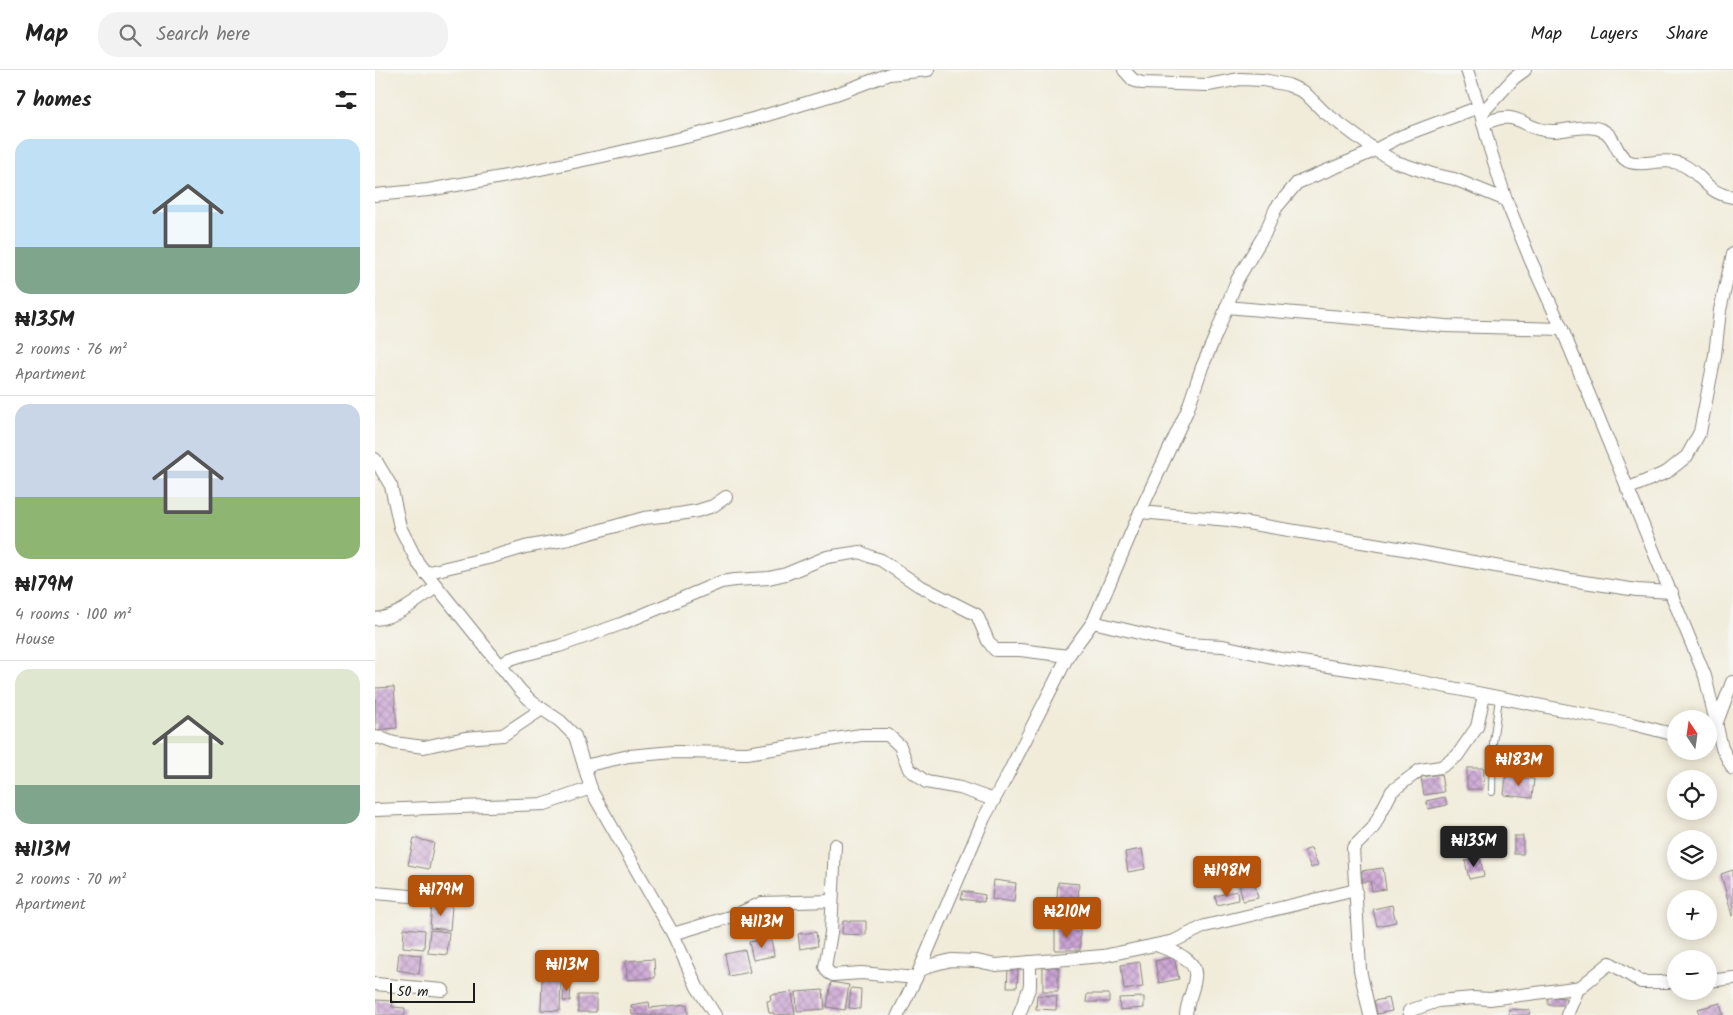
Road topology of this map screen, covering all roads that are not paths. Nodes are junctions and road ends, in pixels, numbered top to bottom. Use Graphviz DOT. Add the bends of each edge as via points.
graph roads {
  1 [pos="928,70"];
  2 [pos="1124,70"];
  3 [pos="1467,70"];
  4 [pos="1525,70"];
  5 [pos="889,72"];
  6 [pos="1242,75"];
  7 [pos="1481,115"];
  8 [pos="1375,150"];
  9 [pos="375,194"];
  10 [pos="1733,197"];
  11 [pos="1506,200"];
  12 [pos="1733,254"];
  13 [pos="1226,307"];
  14 [pos="1561,329"];
  15 [pos="375,459"];
  16 [pos="1627,489"];
  17 [pos="726,497"];
  18 [pos="1140,512"];
  19 [pos="425,573"];
  20 [pos="436,587"];
  21 [pos="1672,592"];
  22 [pos="375,619"];
  23 [pos="1093,622"];
  24 [pos="1068,656"];
  25 [pos="500,666"];
  26 [pos="1732,682"];
  27 [pos="1709,687"];
  28 [pos="1484,695"];
  29 [pos="1499,698"];
  30 [pos="542,709"];
  31 [pos="1714,710"];
  32 [pos="1717,722"];
  33 [pos="1667,733"];
  34 [pos="375,738"];
  35 [pos="1717,746"];
  36 [pos="1722,748"];
  37 [pos="584,766"];
  38 [pos="1733,769"];
  39 [pos="591,788"];
  40 [pos="1492,792"];
  41 [pos="994,800"];
  42 [pos="375,810"];
  43 [pos="835,845"];
  44 [pos="1355,890"];
  45 [pos="375,893"];
  46 [pos="422,897"];
  47 [pos="832,901"];
  48 [pos="673,934"];
  49 [pos="1189,934"];
  50 [pos="1156,945"];
  51 [pos="1187,959"];
  52 [pos="1030,962"];
  53 [pos="917,974"];
  54 [pos="1733,978"];
  55 [pos="1717,980"];
  56 [pos="1667,982"];
  57 [pos="375,984"];
  58 [pos="1582,987"];
  59 [pos="443,990"];
  60 [pos="1409,1012"];
  61 [pos="715,1015"];
  62 [pos="898,1015"];
  63 [pos="1019,1015"];
  64 [pos="1186,1015"];
  65 [pos="1370,1015"];
  66 [pos="1567,1015"];
  1 -- 5 [label="street"];
  2 -- 6 [label="street" via="1133,80 1142,83 1208,85"];
  3 -- 7 [label="street"];
  4 -- 7 [label="street"];
  5 -- 9 [label="street" via="839,93 699,134 507,176 428,190"];
  6 -- 8 [label="street" via="1288,85 1304,92"];
  7 -- 8 [label="street" via="1402,136"];
  7 -- 10 [label="street" via="1493,119 1511,116 1545,131 1578,127 1603,130 1630,162 1673,161 1684,165 1710,189"];
  7 -- 11 [label="street"];
  8 -- 11 [label="street" via="1396,162 1454,179"];
  8 -- 13 [label="street" via="1297,183 1276,208"];
  11 -- 14 [label="street"];
  12 -- 16 [label="street" via="1720,310 1700,432 1687,456 1667,472"];
  13 -- 14 [label="street" via="1446,326"];
  13 -- 18 [label="street" via="1187,411"];
  14 -- 16 [label="street"];
  15 -- 19 [label="street" via="391,486 395,512 407,545"];
  16 -- 21 [label="street"];
  17 -- 19 [label="street" via="697,511 643,518"];
  18 -- 21 [label="street" via="1229,520 1571,580"];
  18 -- 23 [label="street"];
  19 -- 20 [label="street"];
  20 -- 22 [label="street" via="398,612"];
  20 -- 25 [label="street"];
  21 -- 27 [label="street"];
  23 -- 24 [label="street"];
  23 -- 28 [label="street" via="1185,644 1223,646"];
  24 -- 25 [label="street" via="995,650 977,615 918,585 881,560 854,551 769,578 716,584 621,624 559,646 523,654"];
  24 -- 41 [label="street"];
  25 -- 30 [label="street"];
  26 -- 27 [label="street"];
  26 -- 32 [label="street"];
  27 -- 31 [label="street"];
  28 -- 29 [label="street"];
  28 -- 44 [label="street" via="1477,727 1457,756 1441,767 1420,770 1392,791 1373,828 1353,848"];
  29 -- 33 [label="street"];
  29 -- 40 [label="lane" via="1493,744"];
  30 -- 34 [label="street" via="503,735 424,746"];
  30 -- 37 [label="street" via="575,736"];
  32 -- 36 [label="street"];
  35 -- 36 [label="street"];
  36 -- 38 [label="street"];
  37 -- 39 [label="street"];
  37 -- 41 [label="street" via="629,756 673,752 747,753 861,735 888,735 900,746 909,769 926,782 959,788"];
  39 -- 42 [label="street" via="545,804"];
  39 -- 48 [label="street"];
  41 -- 53 [label="street"];
  43 -- 47 [label="street"];
  44 -- 49 [label="street" via="1205,926"];
  44 -- 65 [label="street" via="1360,970"];
  45 -- 46 [label="street"];
  47 -- 48 [label="street" via="762,903 733,916"];
  47 -- 53 [label="street" via="825,967 829,973"];
  48 -- 61 [label="street" via="697,988"];
  49 -- 50 [label="street"];
  49 -- 51 [label="street"];
  50 -- 51 [label="street"];
  50 -- 52 [label="street" via="1103,956"];
  51 -- 64 [label="street" via="1196,975"];
  52 -- 53 [label="street" via="996,965 951,960 932,964"];
  52 -- 63 [label="street" via="1030,986"];
  53 -- 62 [label="street"];
  54 -- 55 [label="street"];
  56 -- 58 [label="street" via="1641,982 1609,963"];
  57 -- 59 [label="street"];
  58 -- 60 [label="street" via="1490,999 1438,1001"];
  58 -- 66 [label="street"];
}
